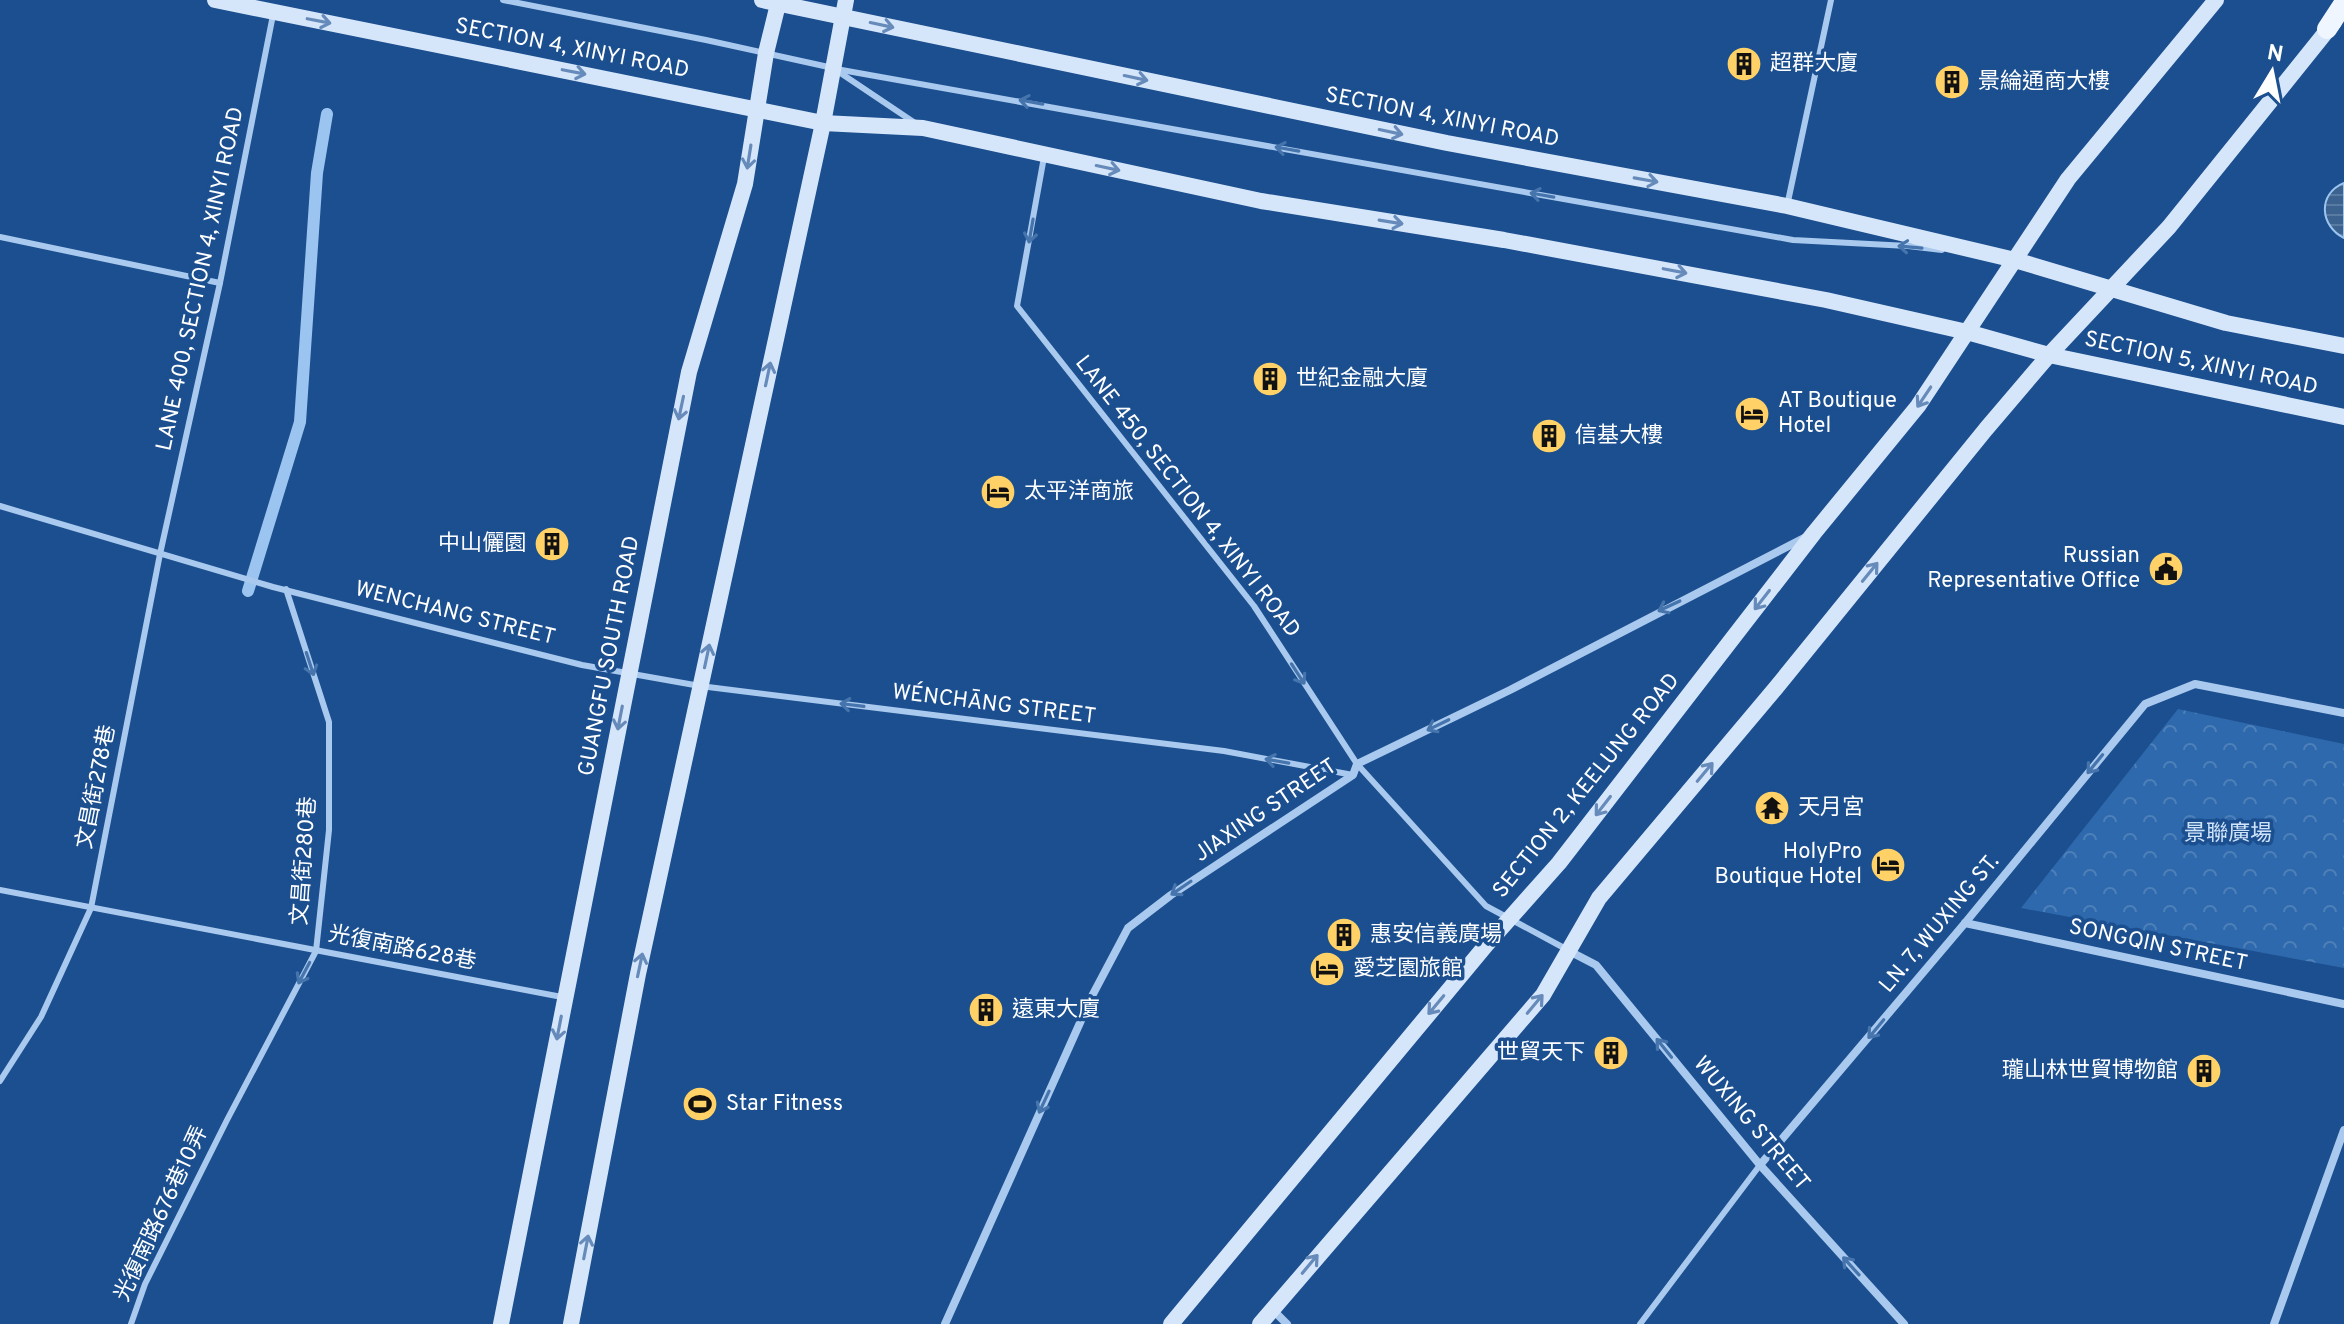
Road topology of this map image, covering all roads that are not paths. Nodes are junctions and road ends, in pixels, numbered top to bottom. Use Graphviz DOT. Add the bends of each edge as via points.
graph roads {
  1 [pos="215,0"];
  2 [pos="503,0"];
  3 [pos="1831,0"];
  4 [pos="2216,0"];
  5 [pos="774,1"];
  6 [pos="2344,3"];
  7 [pos="845,8"];
  8 [pos="274,12"];
  9 [pos="2344,12"];
  10 [pos="2327,29"];
  11 [pos="766,53"];
  12 [pos="833,68"];
  13 [pos="757,110"];
  14 [pos="823,123"];
  15 [pos="923,128"];
  16 [pos="1045,154"];
  17 [pos="1787,206"];
  18 [pos="0,237"];
  19 [pos="2015,260"];
  20 [pos="220,283"];
  21 [pos="2112,287"];
  22 [pos="1967,332"];
  23 [pos="2344,346"];
  24 [pos="2049,355"];
  25 [pos="2344,417"];
  26 [pos="0,506"];
  27 [pos="1814,533"];
  28 [pos="160,554"];
  29 [pos="286,589"];
  30 [pos="629,672"];
  31 [pos="700,686"];
  32 [pos="2344,713"];
  33 [pos="1357,764"];
  34 [pos="1353,775"];
  35 [pos="0,890"];
  36 [pos="91,908"];
  37 [pos="1510,917"];
  38 [pos="1965,923"];
  39 [pos="316,951"];
  40 [pos="1569,951"];
  41 [pos="565,998"];
  42 [pos="2344,1004"];
  43 [pos="0,1081"];
  44 [pos="227,1120"];
  45 [pos="2344,1130"];
  46 [pos="1760,1165"];
  47 [pos="1272,1309"];
  48 [pos="131,1324"];
  49 [pos="501,1324"];
  50 [pos="571,1324"];
  51 [pos="945,1324"];
  52 [pos="1171,1324"];
  53 [pos="1260,1324"];
  54 [pos="1287,1324"];
  55 [pos="1640,1324"];
  56 [pos="1904,1324"];
  57 [pos="2274,1324"];
  1 -- 8 [label="main road, SECTION 4, XINYI ROAD"];
  2 -- 11 [label="lane, SECTION 4, XINYI ROAD"];
  3 -- 17 [label="lane"];
  4 -- 19 [label="main road, SECTION 2, KEELUNG ROAD" via="2068,179"];
  5 -- 7 [label="main road, SECTION 4, XINYI ROAD"];
  5 -- 11 [label="main road, GUANGFU SOUTH ROAD"];
  6 -- 10 [label="main road"];
  7 -- 12 [label="main road"];
  7 -- 17 [label="main road, SECTION 4, XINYI ROAD, one-way" via="1447,143"];
  8 -- 13 [label="main road, SECTION 4, XINYI ROAD, one-way"];
  8 -- 20 [label="lane, LANE 400, SECTION 4, XINYI ROAD"];
  9 -- 10 [label="main road"];
  10 -- 21 [label="main road" via="2169,227"];
  11 -- 12 [label="lane, SECTION 4, XINYI ROAD"];
  11 -- 13 [label="main road, GUANGFU SOUTH ROAD"];
  12 -- 14 [label="main road"];
  12 -- 15 [label="lane, SECTION 4, XINYI ROAD"];
  19 -- 12 [label="lane, one-way" via="1908,246 1793,240"];
  13 -- 14 [label="main road, SECTION 4, XINYI ROAD"];
  13 -- 30 [label="main road, GUANGFU SOUTH ROAD, one-way" via="745,184 689,372"];
  14 -- 15 [label="main road, SECTION 4, XINYI ROAD"];
  31 -- 14 [label="main road, one-way"];
  15 -- 16 [label="main road, SECTION 4, XINYI ROAD"];
  16 -- 22 [label="main road, SECTION 4, XINYI ROAD, one-way" via="1261,201 1662,268"];
  16 -- 33 [label="lane, LANE 450, SECTION 4, XINYI ROAD, one-way" via="1017,306 1254,606"];
  17 -- 19 [label="main road, SECTION 4, XINYI ROAD"];
  18 -- 20 [label="lane"];
  19 -- 21 [label="main road, SECTION 4, XINYI ROAD"];
  19 -- 22 [label="main road, SECTION 2, KEELUNG ROAD"];
  20 -- 28 [label="lane, LANE 400, SECTION 4, XINYI ROAD"];
  21 -- 23 [label="main road, SECTION 5, XINYI ROAD" via="2226,323"];
  21 -- 24 [label="main road"];
  22 -- 24 [label="main road, SECTION 4, XINYI ROAD"];
  22 -- 27 [label="main road, SECTION 2, KEELUNG ROAD, one-way" via="1918,406"];
  24 -- 25 [label="main road, SECTION 5, XINYI ROAD"];
  40 -- 24 [label="main road, one-way" via="1599,898"];
  26 -- 28 [label="lane"];
  27 -- 33 [label="street, JIAXING STREET, one-way"];
  27 -- 37 [label="main road, SECTION 2, KEELUNG ROAD, one-way" via="1559,863"];
  28 -- 29 [label="lane, WENCHANG STREET"];
  28 -- 36 [label="lane, 文昌街278巷"];
  29 -- 30 [label="lane, WENCHANG STREET" via="582,665"];
  29 -- 39 [label="lane, 文昌街280巷, one-way" via="329,722 329,830"];
  30 -- 31 [label="lane, WÉNCHĀNG STREET"];
  30 -- 41 [label="main road, GUANGFU SOUTH ROAD, one-way"];
  34 -- 31 [label="lane, WÉNCHĀNG STREET, one-way" via="1224,751"];
  50 -- 31 [label="main road, one-way"];
  32 -- 38 [label="street, LN. 7, WUXING ST., one-way" via="2195,684 2145,704"];
  33 -- 34 [label="street, JIAXING STREET"];
  33 -- 37 [label="lane, LANE 450, SECTION 4, XINYI ROAD" via="1486,906"];
  34 -- 51 [label="street, JIAXING STREET, one-way" via="1128,928 1092,996"];
  35 -- 36 [label="lane, 光復南路628巷"];
  36 -- 39 [label="lane, 光復南路628巷"];
  36 -- 43 [label="lane, 文昌街278巷" via="41,1017"];
  37 -- 40 [label="lane, LANE 450, SECTION 4, XINYI ROAD"];
  37 -- 52 [label="main road, SECTION 2, KEELUNG ROAD, one-way"];
  38 -- 42 [label="street, SONGQIN STREET"];
  38 -- 46 [label="street, LN. 7, WUXING ST., one-way"];
  39 -- 41 [label="lane, 光復南路628巷"];
  39 -- 44 [label="lane, 文昌街280巷, one-way"];
  46 -- 40 [label="street, WUXING STREET, one-way" via="1596,965"];
  47 -- 40 [label="main road, one-way" via="1543,995"];
  41 -- 49 [label="main road, GUANGFU SOUTH ROAD, one-way"];
  44 -- 48 [label="lane, 光復南路676巷10弄" via="145,1284"];
  45 -- 57 [label="street"];
  46 -- 55 [label="lane"];
  56 -- 46 [label="street, WUXING STREET, one-way"];
  47 -- 53 [label="main road"];
  47 -- 54 [label="street"];
}
